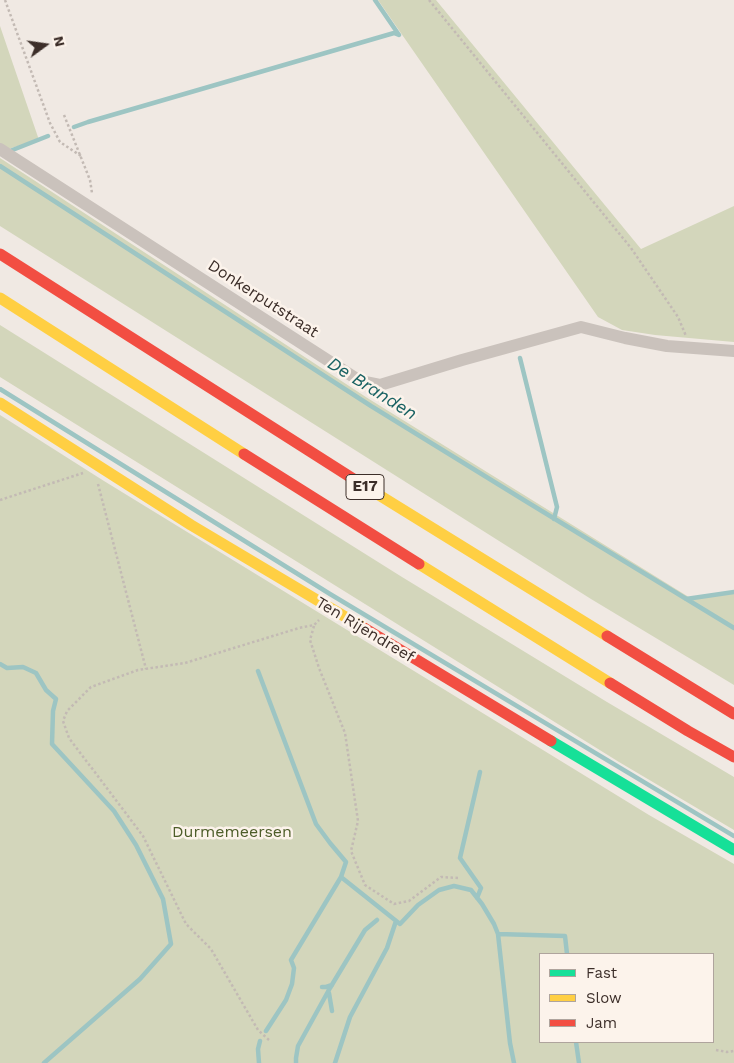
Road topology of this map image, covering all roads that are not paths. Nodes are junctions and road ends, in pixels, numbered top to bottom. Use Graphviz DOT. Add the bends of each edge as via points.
graph roads {
  1 [pos="0,149"];
  2 [pos="0,254"];
  3 [pos="0,298"];
  4 [pos="734,351"];
  5 [pos="0,403"];
  6 [pos="734,714"];
  7 [pos="734,757"];
  8 [pos="734,850"];
  1 -- 4 [label="street, Donkerputstraat" via="360,381 380,385 581,327 666,346"];
  2 -- 6 [label="main road, E17" via="343,473"];
  3 -- 7 [label="main road, E17" via="321,503"];
  5 -- 8 [label="main road, Ten Rijendreef" via="191,525"];
}
